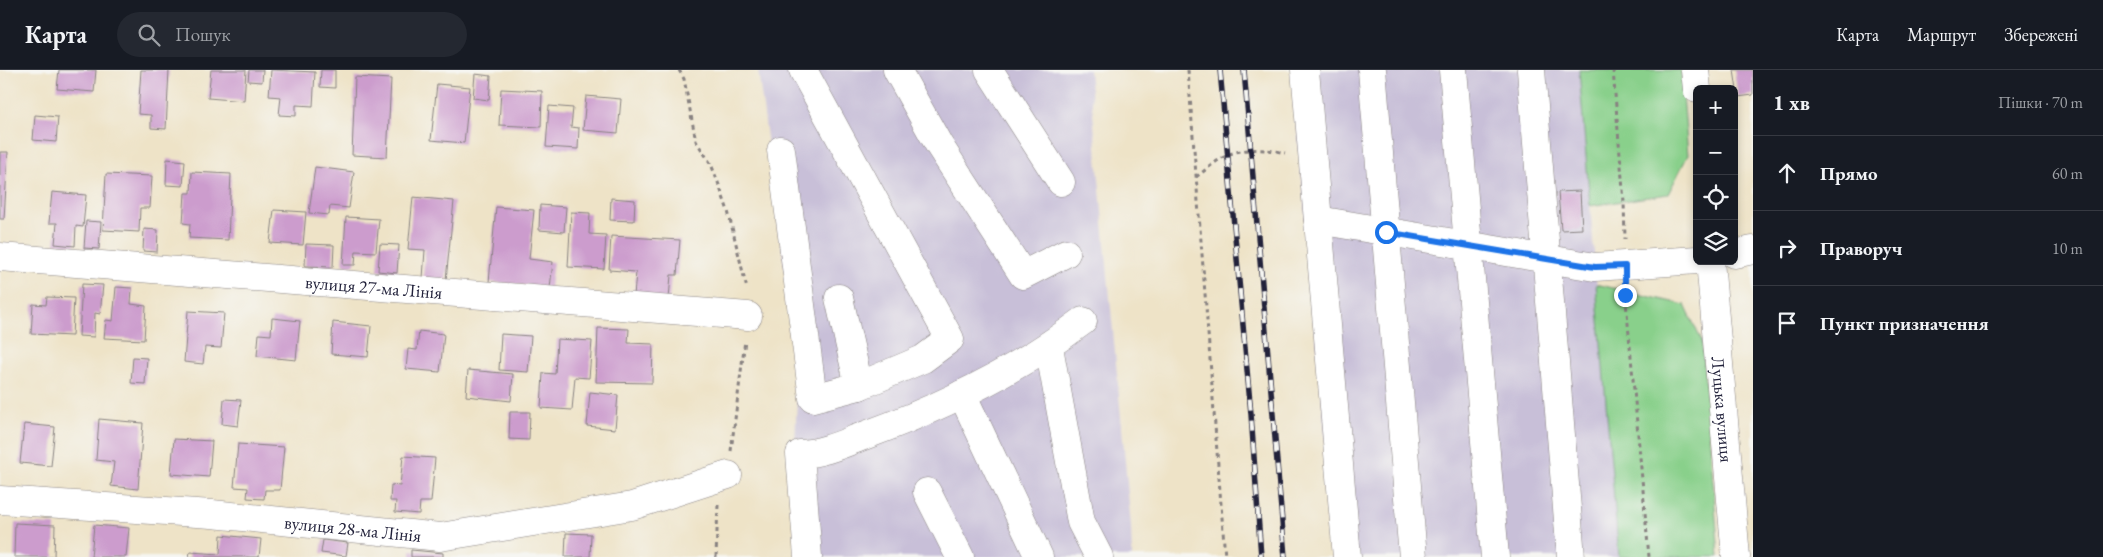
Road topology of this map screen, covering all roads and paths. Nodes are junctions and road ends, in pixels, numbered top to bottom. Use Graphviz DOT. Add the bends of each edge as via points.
graph roads {
  1 [pos="803,70"];
  2 [pos="897,70"];
  3 [pos="989,70"];
  4 [pos="1188,70"];
  5 [pos="1305,70"];
  6 [pos="1372,70"];
  7 [pos="1453,70"];
  8 [pos="1531,70"];
  9 [pos="1613,70"];
  10 [pos="1695,70"];
  11 [pos="1697,85"];
  12 [pos="781,150"];
  13 [pos="1291,154"];
  14 [pos="1196,177"];
  15 [pos="1061,182"];
  16 [pos="1318,220"];
  17 [pos="1386,232"];
  18 [pos="1468,246"];
  19 [pos="1753,250"];
  20 [pos="1738,253"];
  21 [pos="1066,254"];
  22 [pos="0,257"];
  23 [pos="1546,259"];
  24 [pos="1693,260"];
  25 [pos="1711,265"];
  26 [pos="1625,266"];
  27 [pos="839,298"];
  28 [pos="748,316"];
  29 [pos="1083,321"];
  30 [pos="1049,347"];
  31 [pos="859,386"];
  32 [pos="962,394"];
  33 [pos="728,475"];
  34 [pos="927,492"];
  35 [pos="1742,494"];
  36 [pos="0,500"];
  37 [pos="808,557"];
  38 [pos="960,557"];
  39 [pos="1039,557"];
  40 [pos="1099,557"];
  41 [pos="1225,557"];
  42 [pos="1347,557"];
  43 [pos="1413,557"];
  44 [pos="1495,557"];
  45 [pos="1571,557"];
  46 [pos="1649,557"];
  47 [pos="1736,557"];
  1 -- 31 [label="street" via="950,339 923,359"];
  2 -- 21 [label="street" via="939,145 1023,275"];
  3 -- 15 [label="street"];
  4 -- 14 [label="path"];
  5 -- 16 [label="street"];
  6 -- 17 [label="street"];
  7 -- 18 [label="street"];
  8 -- 23 [label="street"];
  9 -- 26 [label="path" via="1624,202"];
  10 -- 11 [label="street"];
  12 -- 31 [label="street" via="812,398"];
  13 -- 14 [label="path" via="1251,150 1226,155"];
  14 -- 41 [label="path"];
  16 -- 17 [label="street"];
  16 -- 42 [label="street"];
  17 -- 18 [label="street"];
  17 -- 43 [label="street"];
  18 -- 23 [label="street"];
  18 -- 44 [label="street"];
  19 -- 20 [label="street"];
  22 -- 28 [label="street, вулиця 27-ма Лінія"];
  23 -- 26 [label="street" via="1595,267"];
  23 -- 45 [label="street"];
  24 -- 26 [label="street"];
  25 -- 35 [label="street, Луцька вулиця"];
  26 -- 46 [label="path"];
  27 -- 31 [label="street"];
  29 -- 30 [label="street"];
  30 -- 32 [label="street"];
  30 -- 40 [label="street" via="1081,522"];
  32 -- 37 [label="street" via="892,426 818,453 800,454"];
  32 -- 39 [label="street"];
  33 -- 36 [label="street, вулиця 28-ма Лінія" via="632,506 440,536 212,514"];
  34 -- 38 [label="street"];
  35 -- 47 [label="street, Луцька вулиця"];
}
